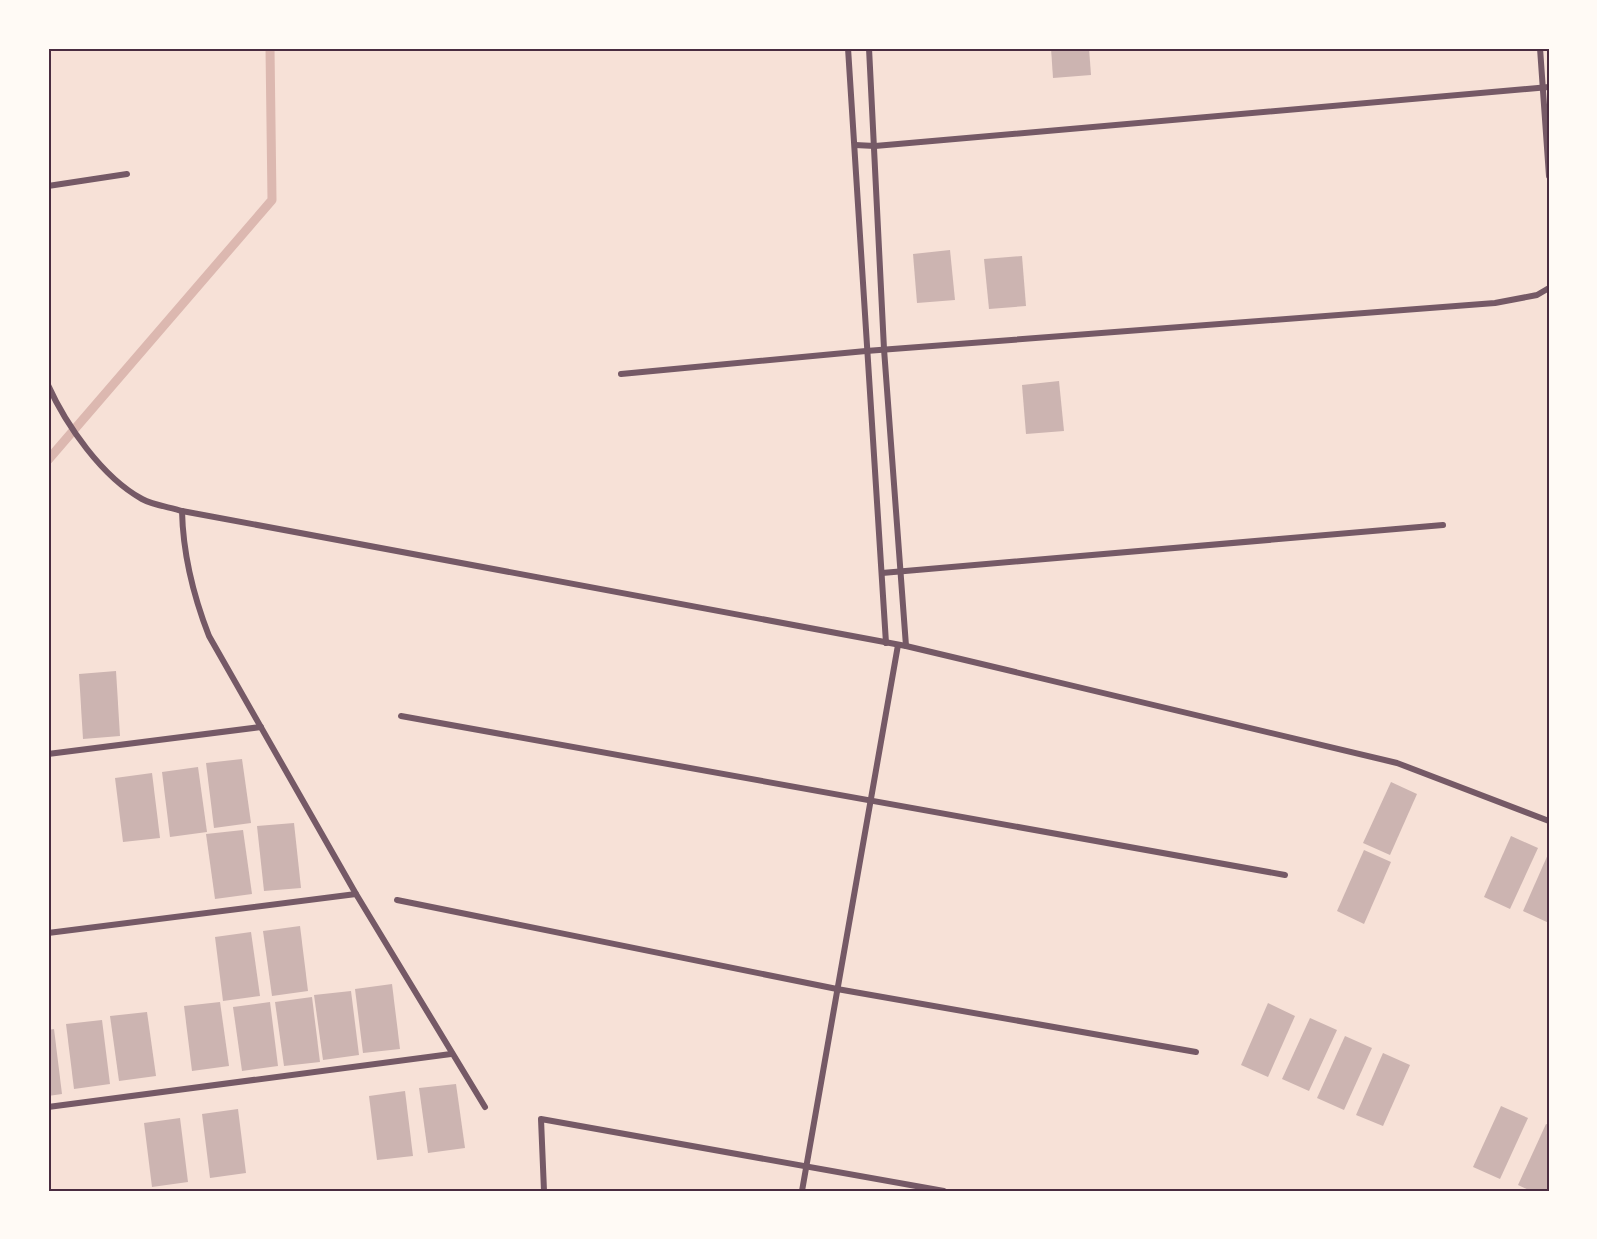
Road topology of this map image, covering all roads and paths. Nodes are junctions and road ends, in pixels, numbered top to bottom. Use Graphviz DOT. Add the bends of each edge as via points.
graph roads {
  1 [pos="848,48"];
  2 [pos="869,48"];
  3 [pos="1540,48"];
  4 [pos="1546,87"];
  5 [pos="855,145"];
  6 [pos="875,146"];
  7 [pos="127,174"];
  8 [pos="1549,176"];
  9 [pos="48,186"];
  10 [pos="1549,288"];
  11 [pos="884,349"];
  12 [pos="866,351"];
  13 [pos="621,374"];
  14 [pos="48,385"];
  15 [pos="182,511"];
  16 [pos="1443,525"];
  17 [pos="902,571"];
  18 [pos="882,573"];
  19 [pos="886,643"];
  20 [pos="898,645"];
  21 [pos="906,646"];
  22 [pos="401,716"];
  23 [pos="261,727"];
  24 [pos="48,754"];
  25 [pos="871,800"];
  26 [pos="1549,821"];
  27 [pos="1285,875"];
  28 [pos="356,894"];
  29 [pos="397,900"];
  30 [pos="48,933"];
  31 [pos="837,989"];
  32 [pos="1196,1052"];
  33 [pos="451,1054"];
  34 [pos="48,1107"];
  35 [pos="485,1107"];
  36 [pos="807,1167"];
  37 [pos="544,1191"];
  38 [pos="802,1191"];
  39 [pos="944,1191"];
  1 -- 5 [label="street"];
  2 -- 6 [label="street"];
  3 -- 4 [label="street"];
  4 -- 6 [label="street"];
  4 -- 8 [label="street"];
  5 -- 6 [label="street"];
  5 -- 12 [label="street"];
  6 -- 11 [label="street"];
  7 -- 9 [label="street"];
  10 -- 11 [label="street" via="1537,295 1495,303"];
  11 -- 12 [label="street"];
  11 -- 17 [label="street"];
  12 -- 13 [label="street"];
  12 -- 18 [label="street"];
  14 -- 15 [label="street" via="59,409 108,473 143,499"];
  15 -- 19 [label="street"];
  15 -- 23 [label="street" via="182,535 196,601 209,636"];
  16 -- 17 [label="street"];
  17 -- 18 [label="street"];
  17 -- 21 [label="street"];
  18 -- 19 [label="street"];
  19 -- 20 [label="street"];
  20 -- 21 [label="street"];
  20 -- 25 [label="street"];
  21 -- 26 [label="street" via="1397,763"];
  22 -- 25 [label="street"];
  23 -- 24 [label="street"];
  23 -- 28 [label="street"];
  25 -- 27 [label="street"];
  25 -- 31 [label="street"];
  28 -- 30 [label="street"];
  28 -- 33 [label="street"];
  29 -- 31 [label="street"];
  31 -- 32 [label="street"];
  31 -- 36 [label="street"];
  33 -- 34 [label="street"];
  33 -- 35 [label="street"];
  36 -- 37 [label="street" via="541,1119"];
  36 -- 38 [label="street"];
  36 -- 39 [label="street"];
}
